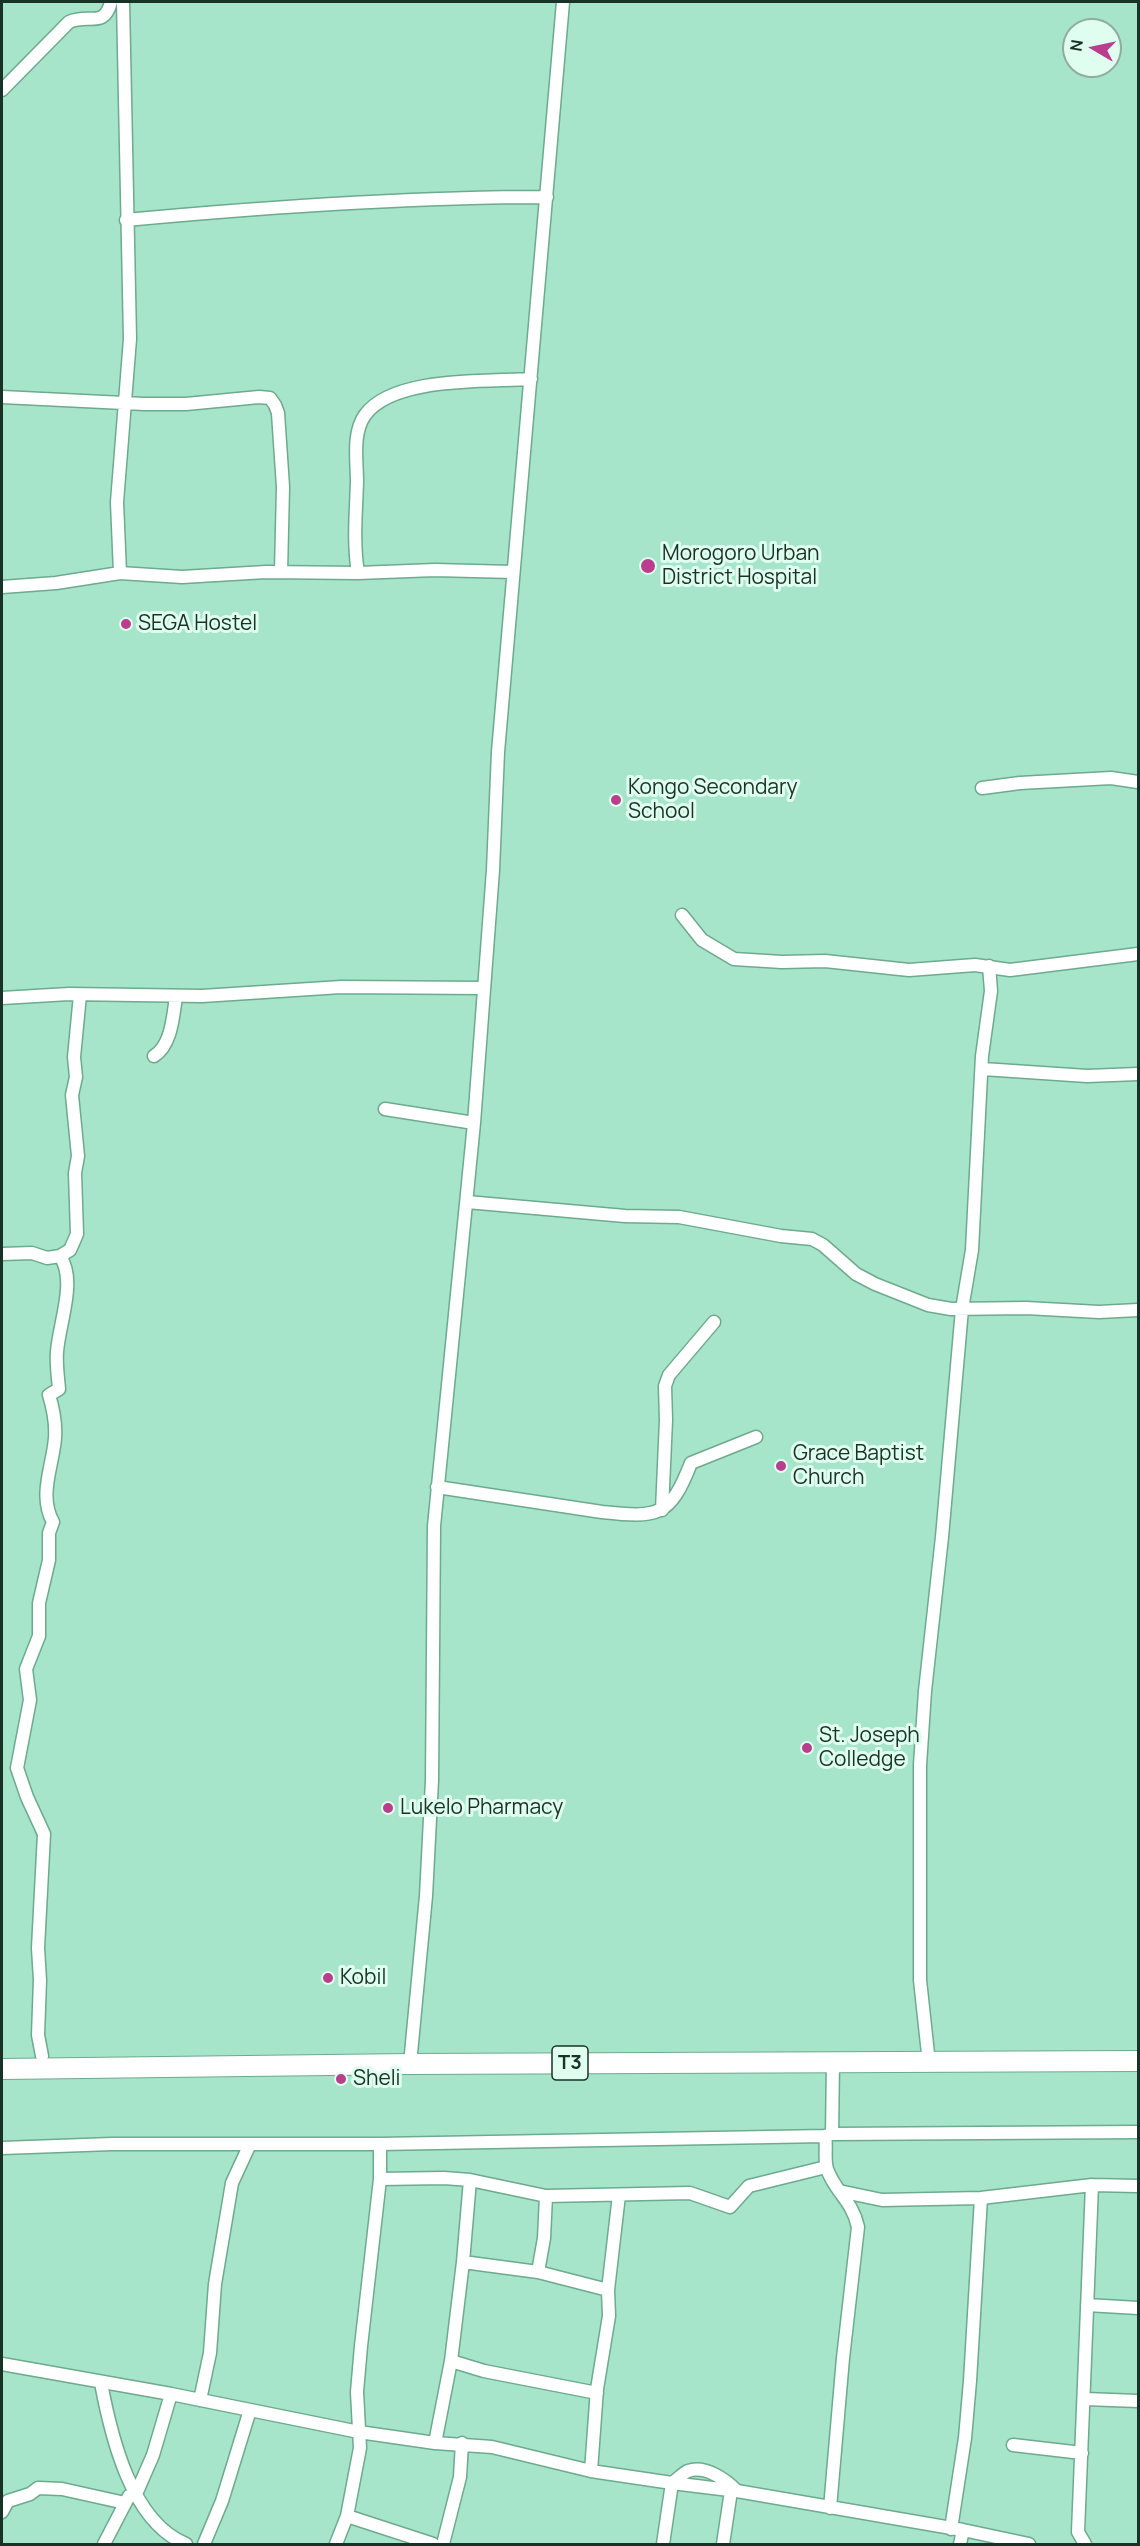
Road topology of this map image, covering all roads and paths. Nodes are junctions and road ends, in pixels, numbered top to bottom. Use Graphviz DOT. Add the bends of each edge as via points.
graph roads {
  1 [pos="111,2"];
  2 [pos="123,2"];
  3 [pos="563,2"];
  4 [pos="2,90"];
  5 [pos="547,197"];
  6 [pos="126,220"];
  7 [pos="531,379"];
  8 [pos="2,397"];
  9 [pos="126,403"];
  10 [pos="281,572"];
  11 [pos="513,572"];
  12 [pos="120,573"];
  13 [pos="358,573"];
  14 [pos="2,586"];
  15 [pos="1138,782"];
  16 [pos="982,788"];
  17 [pos="682,915"];
  18 [pos="1138,954"];
  19 [pos="989,966"];
  20 [pos="484,988"];
  21 [pos="80,994"];
  22 [pos="176,997"];
  23 [pos="2,998"];
  24 [pos="154,1056"];
  25 [pos="983,1069"];
  26 [pos="1138,1074"];
  27 [pos="385,1109"];
  28 [pos="474,1123"];
  29 [pos="467,1202"];
  30 [pos="2,1254"];
  31 [pos="60,1256"];
  32 [pos="962,1310"];
  33 [pos="1138,1310"];
  34 [pos="714,1322"];
  35 [pos="756,1437"];
  36 [pos="437,1487"];
  37 [pos="662,1510"];
  38 [pos="42,2056"];
  39 [pos="833,2061"];
  40 [pos="1138,2061"];
  41 [pos="929,2063"];
  42 [pos="410,2064"];
  43 [pos="2,2069"];
  44 [pos="1138,2132"];
  45 [pos="829,2135"];
  46 [pos="250,2144"];
  47 [pos="380,2144"];
  48 [pos="2,2148"];
  49 [pos="826,2167"];
  50 [pos="380,2179"];
  51 [pos="470,2180"];
  52 [pos="1092,2185"];
  53 [pos="1138,2186"];
  54 [pos="839,2191"];
  55 [pos="619,2195"];
  56 [pos="546,2196"];
  57 [pos="981,2198"];
  58 [pos="463,2262"];
  59 [pos="538,2272"];
  60 [pos="608,2290"];
  61 [pos="1087,2305"];
  62 [pos="1138,2308"];
  63 [pos="451,2361"];
  64 [pos="2,2364"];
  65 [pos="101,2383"];
  66 [pos="597,2392"];
  67 [pos="171,2394"];
  68 [pos="1085,2399"];
  69 [pos="200,2400"];
  70 [pos="1138,2401"];
  71 [pos="250,2410"];
  72 [pos="359,2432"];
  73 [pos="435,2443"];
  74 [pos="462,2443"];
  75 [pos="1013,2445"];
  76 [pos="1082,2453"];
  77 [pos="591,2471"];
  78 [pos="672,2483"];
  79 [pos="734,2491"];
  80 [pos="134,2492"];
  81 [pos="124,2503"];
  82 [pos="4,2504"];
  83 [pos="830,2508"];
  84 [pos="346,2516"];
  85 [pos="957,2529"];
  86 [pos="1078,2532"];
  87 [pos="104,2544"];
  88 [pos="186,2544"];
  89 [pos="204,2544"];
  90 [pos="336,2544"];
  91 [pos="433,2544"];
  92 [pos="444,2544"];
  93 [pos="663,2544"];
  94 [pos="723,2544"];
  95 [pos="960,2544"];
  96 [pos="1029,2544"];
  97 [pos="1071,2544"];
  98 [pos="1085,2544"];
  1 -- 4 [label="street" via="108,12 99,19 77,18 69,22"];
  2 -- 6 [label="street"];
  3 -- 5 [label="street"];
  5 -- 6 [label="street" via="306,205"];
  5 -- 7 [label="street"];
  6 -- 9 [label="street" via="130,339"];
  7 -- 11 [label="street"];
  7 -- 13 [label="street" via="403,391 381,400 364,415 357,432 354,535"];
  8 -- 9 [label="street"];
  9 -- 10 [label="street" via="270,399 275,405 282,464"];
  9 -- 12 [label="street" via="117,502"];
  10 -- 12 [label="street" via="182,577"];
  10 -- 13 [label="street"];
  11 -- 13 [label="street"];
  11 -- 20 [label="street"];
  12 -- 14 [label="street"];
  15 -- 16 [label="street" via="1111,778"];
  17 -- 19 [label="street" via="702,940 734,959 825,961 909,969"];
  18 -- 19 [label="street" via="1010,970"];
  19 -- 25 [label="street" via="991,991"];
  20 -- 22 [label="street" via="341,987"];
  20 -- 28 [label="street"];
  21 -- 22 [label="street"];
  21 -- 23 [label="street"];
  21 -- 31 [label="street" via="72,1095 78,1156 77,1234 70,1250"];
  22 -- 24 [label="street" via="170,1032"];
  25 -- 26 [label="street" via="1087,1076"];
  25 -- 32 [label="street" via="972,1250"];
  27 -- 28 [label="street"];
  28 -- 29 [label="street"];
  29 -- 32 [label="street" via="679,1217 812,1239 874,1284 928,1305"];
  29 -- 36 [label="street"];
  30 -- 31 [label="street"];
  31 -- 38 [label="street" via="67,1266 66,1293 56,1353 59,1389 49,1395 55,1438 46,1486 53,1522 39,1603 39,1636 26,1669 30,1700 17,1768 44,1834 38,1948 38,2035"];
  32 -- 33 [label="street"];
  32 -- 41 [label="street" via="920,1765 920,1980"];
  34 -- 37 [label="street" via="669,1375 665,1386"];
  35 -- 37 [label="street" via="691,1462 674,1500"];
  36 -- 37 [label="street" via="622,1514"];
  36 -- 42 [label="street" via="432,1780"];
  39 -- 41 [label="highway, T3"];
  39 -- 42 [label="highway, T3"];
  39 -- 45 [label="street"];
  40 -- 41 [label="highway, T3"];
  42 -- 43 [label="highway, T3"];
  44 -- 45 [label="street"];
  45 -- 47 [label="street"];
  45 -- 49 [label="street"];
  46 -- 47 [label="street"];
  46 -- 48 [label="street"];
  46 -- 69 [label="street" via="232,2183 215,2284 210,2353"];
  47 -- 50 [label="street"];
  49 -- 54 [label="street"];
  49 -- 55 [label="street" via="749,2186 730,2207 690,2193"];
  50 -- 51 [label="street"];
  50 -- 72 [label="street" via="357,2392"];
  51 -- 56 [label="street"];
  51 -- 58 [label="street"];
  52 -- 53 [label="street"];
  52 -- 57 [label="street"];
  52 -- 61 [label="street"];
  54 -- 57 [label="street" via="882,2200"];
  54 -- 83 [label="street" via="854,2210 858,2227"];
  55 -- 56 [label="street"];
  55 -- 60 [label="street"];
  56 -- 59 [label="street"];
  57 -- 85 [label="street"];
  58 -- 59 [label="street"];
  58 -- 63 [label="street"];
  59 -- 60 [label="street"];
  60 -- 66 [label="street" via="609,2316"];
  61 -- 62 [label="street"];
  61 -- 68 [label="street"];
  63 -- 66 [label="street"];
  63 -- 73 [label="street"];
  64 -- 65 [label="street"];
  65 -- 67 [label="street"];
  65 -- 80 [label="street" via="110,2428"];
  66 -- 77 [label="street"];
  67 -- 69 [label="street"];
  67 -- 80 [label="street" via="153,2455"];
  68 -- 70 [label="street"];
  68 -- 76 [label="street"];
  69 -- 71 [label="street"];
  71 -- 72 [label="street"];
  71 -- 89 [label="street" via="222,2501"];
  72 -- 73 [label="street"];
  72 -- 84 [label="street" via="360,2448"];
  73 -- 74 [label="street"];
  74 -- 77 [label="street"];
  74 -- 92 [label="street" via="460,2477"];
  75 -- 76 [label="street"];
  76 -- 86 [label="street"];
  77 -- 78 [label="street"];
  78 -- 79 [label="street"];
  78 -- 79 [label="street" via="688,2471 705,2470 720,2477"];
  78 -- 93 [label="street"];
  79 -- 83 [label="street"];
  79 -- 94 [label="street"];
  80 -- 81 [label="street"];
  80 -- 88 [label="street" via="162,2531"];
  81 -- 82 [label="street" via="62,2488 38,2488"];
  81 -- 87 [label="street"];
  83 -- 85 [label="street"];
  84 -- 90 [label="street"];
  84 -- 91 [label="street"];
  85 -- 95 [label="street"];
  85 -- 96 [label="street"];
  86 -- 97 [label="street"];
  86 -- 98 [label="street"];
}
